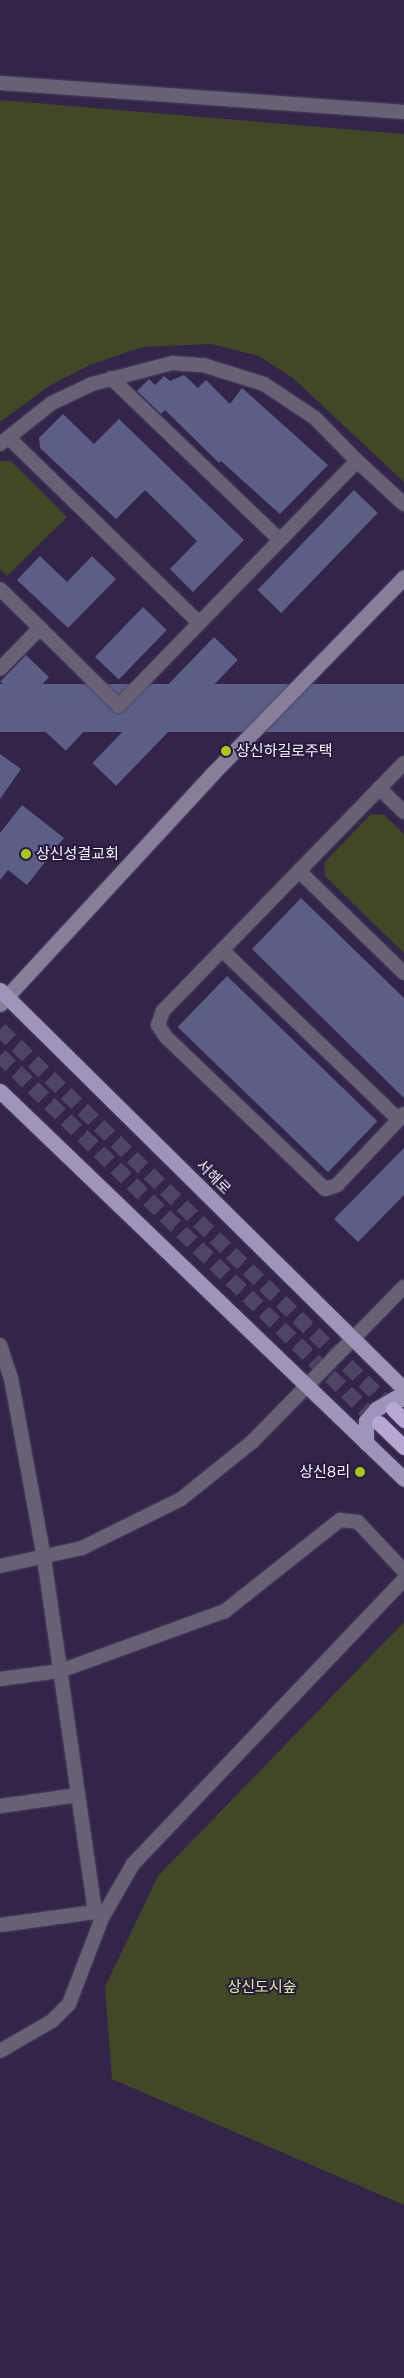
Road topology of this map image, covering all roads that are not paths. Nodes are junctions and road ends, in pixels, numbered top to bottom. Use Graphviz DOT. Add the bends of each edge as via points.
graph roads {
  1 [pos="0,84"];
  2 [pos="404,112"];
  3 [pos="111,378"];
  4 [pos="5,441"];
  5 [pos="357,461"];
  6 [pos="404,504"];
  7 [pos="280,540"];
  8 [pos="404,577"];
  9 [pos="0,589"];
  10 [pos="199,623"];
  11 [pos="40,628"];
  12 [pos="0,669"];
  13 [pos="404,763"];
  14 [pos="380,788"];
  15 [pos="404,812"];
  16 [pos="299,871"];
  17 [pos="222,950"];
  18 [pos="404,973"];
  19 [pos="2,997"];
  20 [pos="0,1091"];
  21 [pos="401,1117"];
  22 [pos="404,1287"];
  23 [pos="354,1339"];
  24 [pos="0,1345"];
  25 [pos="306,1387"];
  26 [pos="404,1389"];
  27 [pos="398,1404"];
  28 [pos="404,1420"];
  29 [pos="379,1422"];
  30 [pos="366,1443"];
  31 [pos="404,1447"];
  32 [pos="404,1479"];
  33 [pos="44,1558"];
  34 [pos="0,1566"];
  35 [pos="404,1571"];
  36 [pos="404,1579"];
  37 [pos="60,1671"];
  38 [pos="0,1679"];
  39 [pos="78,1795"];
  40 [pos="0,1806"];
  41 [pos="98,1915"];
  42 [pos="0,1925"];
  43 [pos="0,2051"];
  1 -- 2 [label="street"];
  3 -- 4 [label="street" via="52,403"];
  3 -- 5 [label="street" via="172,363 236,372 292,401"];
  3 -- 7 [label="street"];
  4 -- 10 [label="street"];
  5 -- 6 [label="street"];
  5 -- 7 [label="street"];
  7 -- 10 [label="street"];
  8 -- 19 [label="street"];
  9 -- 11 [label="street"];
  10 -- 11 [label="street" via="119,706"];
  11 -- 12 [label="street"];
  13 -- 14 [label="street"];
  14 -- 15 [label="street"];
  14 -- 16 [label="street"];
  16 -- 17 [label="street"];
  16 -- 18 [label="street"];
  17 -- 21 [label="street"];
  17 -- 21 [label="street" via="163,1011 158,1020 160,1029 320,1186 333,1189"];
  19 -- 23 [label="main road, 서해로"];
  20 -- 25 [label="main road"];
  22 -- 23 [label="street"];
  23 -- 25 [label="street"];
  23 -- 26 [label="main road, 서해로"];
  24 -- 33 [label="street" via="11,1378"];
  25 -- 30 [label="main road"];
  25 -- 33 [label="street" via="222,1470 181,1499 82,1548"];
  27 -- 28 [label="highway"];
  27 -- 30 [label="main road" via="395,1398 376,1409 366,1421"];
  29 -- 31 [label="highway"];
  30 -- 32 [label="main road"];
  33 -- 34 [label="street"];
  33 -- 37 [label="street"];
  35 -- 37 [label="street" via="358,1522 340,1520 225,1611"];
  36 -- 41 [label="street" via="133,1864"];
  37 -- 38 [label="street"];
  37 -- 39 [label="street"];
  39 -- 40 [label="street"];
  39 -- 41 [label="street"];
  41 -- 42 [label="street"];
  41 -- 43 [label="street" via="69,2004 52,2021"];
}
